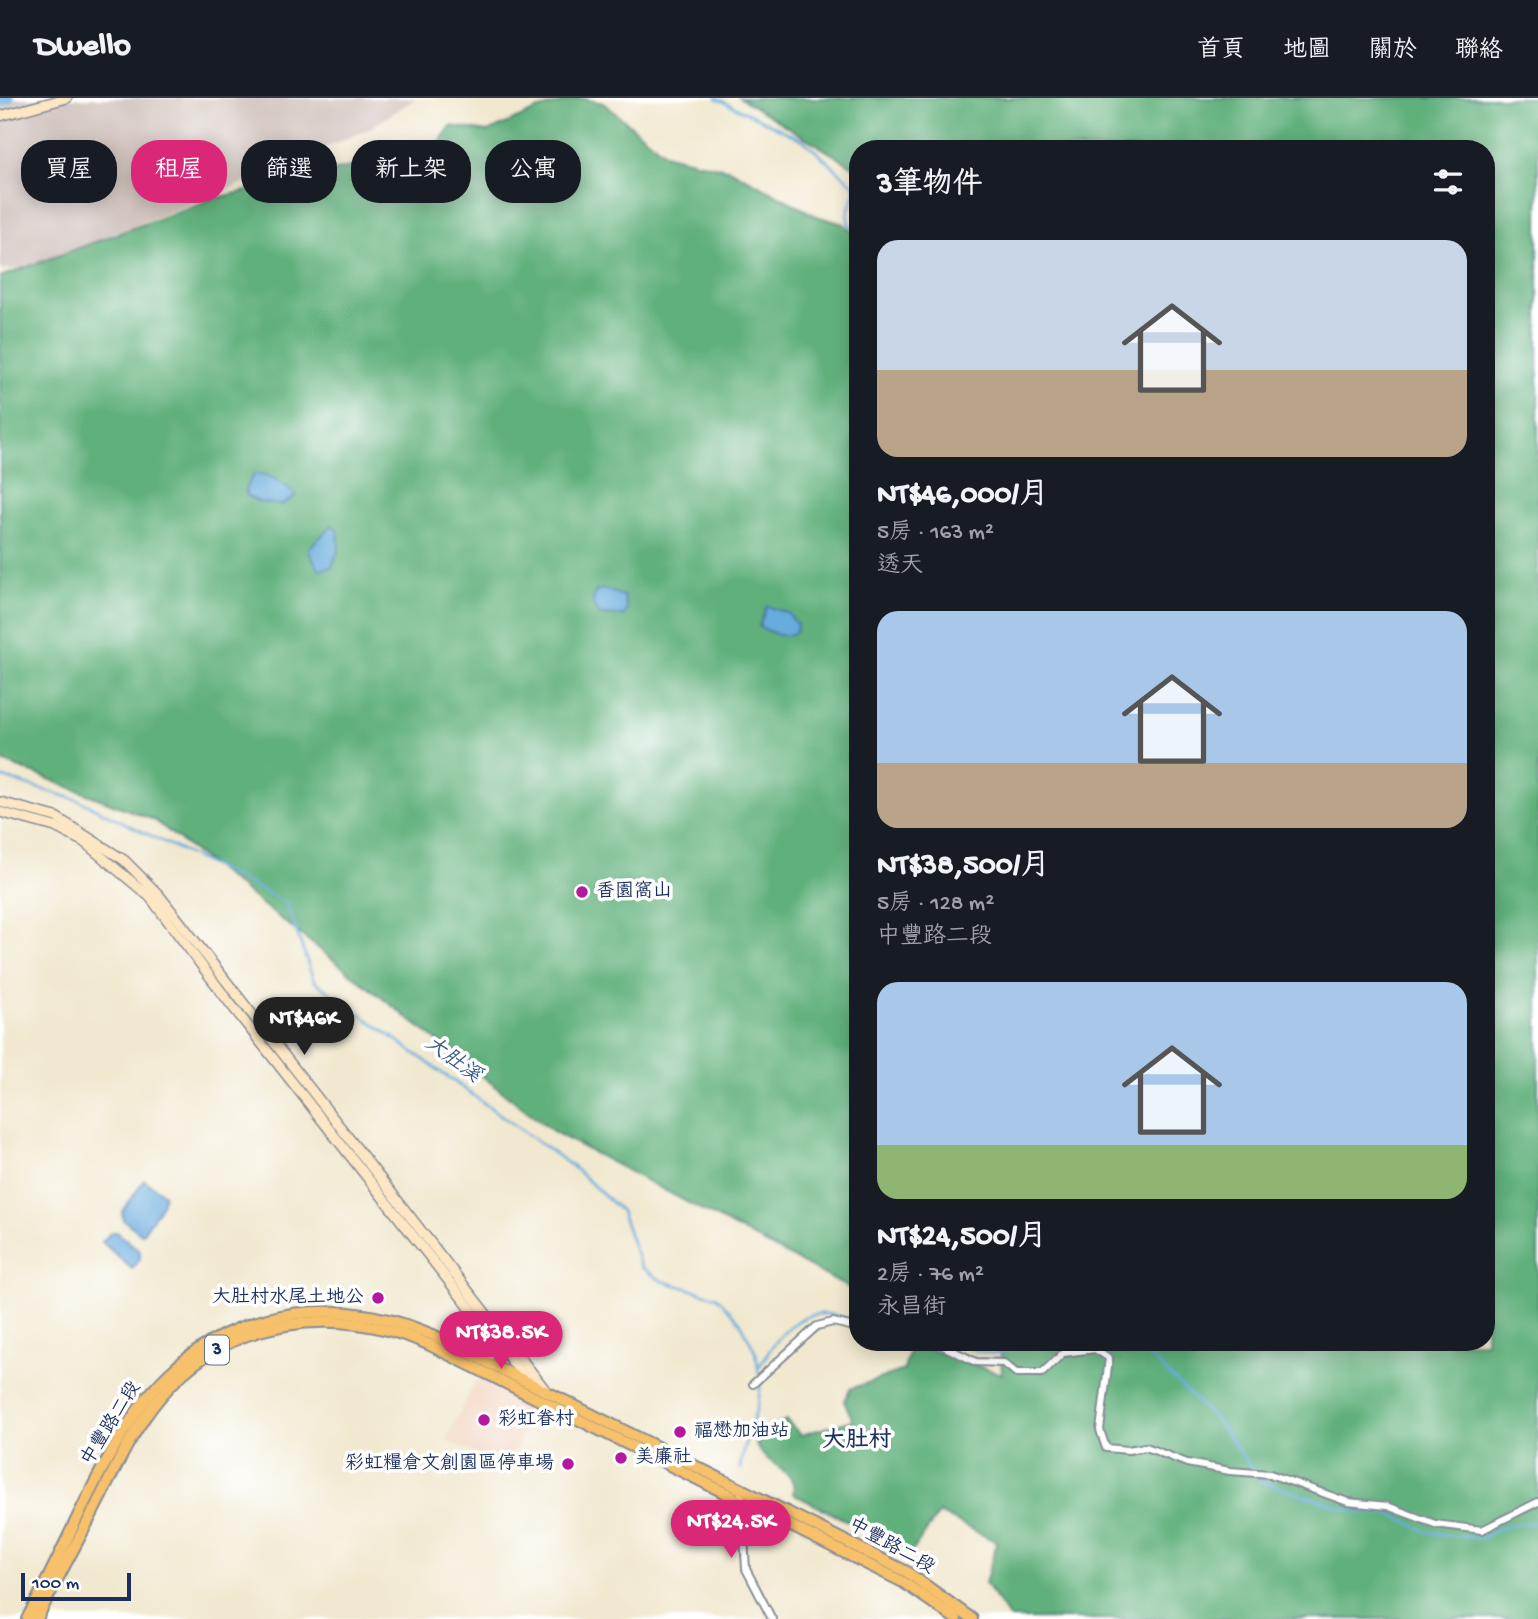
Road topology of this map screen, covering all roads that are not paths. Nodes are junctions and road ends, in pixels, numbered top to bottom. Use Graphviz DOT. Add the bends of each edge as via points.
graph roads {
  1 [pos="67,98"];
  2 [pos="0,116"];
  3 [pos="0,802"];
  4 [pos="0,812"];
  5 [pos="849,1326"];
  6 [pos="431,1339"];
  7 [pos="497,1341"];
  8 [pos="953,1351"];
  9 [pos="1079,1351"];
  10 [pos="1098,1351"];
  11 [pos="459,1353"];
  12 [pos="482,1359"];
  13 [pos="754,1383"];
  14 [pos="527,1387"];
  15 [pos="545,1396"];
  16 [pos="741,1494"];
  17 [pos="1538,1502"];
  18 [pos="964,1618"];
  19 [pos="27,1619"];
  20 [pos="37,1619"];
  21 [pos="772,1619"];
  1 -- 2 [label="main road"];
  3 -- 15 [label="main road" via="56,817 124,860 159,895"];
  4 -- 7 [label="main road" via="55,827 84,842 150,897"];
  5 -- 13 [label="street" via="833,1322 817,1326"];
  6 -- 11 [label="main road, 中豐路二段 / 3"];
  6 -- 19 [label="main road, 中豐路二段 / 3" via="380,1316 324,1310 293,1313 237,1329 190,1356 134,1414"];
  6 -- 20 [label="main road, 中豐路二段 / 3" via="352,1322 295,1322 240,1338 197,1363 166,1389 142,1420"];
  7 -- 12 [label="main road" via="493,1356"];
  7 -- 14 [label="main road"];
  8 -- 9 [label="street" via="976,1362 1004,1363 1016,1373 1042,1373 1063,1353"];
  10 -- 17 [label="street" via="1109,1358 1100,1430 1107,1448 1146,1447 1187,1463 1270,1474 1348,1502 1387,1506 1435,1524 1482,1530"];
  11 -- 12 [label="main road, 中豐路二段 / 3"];
  11 -- 14 [label="main road, 中豐路二段 / 3"];
  12 -- 14 [label="main road, 中豐路二段 / 3"];
  14 -- 15 [label="main road, 中豐路二段 / 3"];
  15 -- 16 [label="main road, 中豐路二段 / 3"];
  16 -- 18 [label="main road, 中豐路二段 / 3"];
  16 -- 21 [label="street" via="746,1569"];
}
